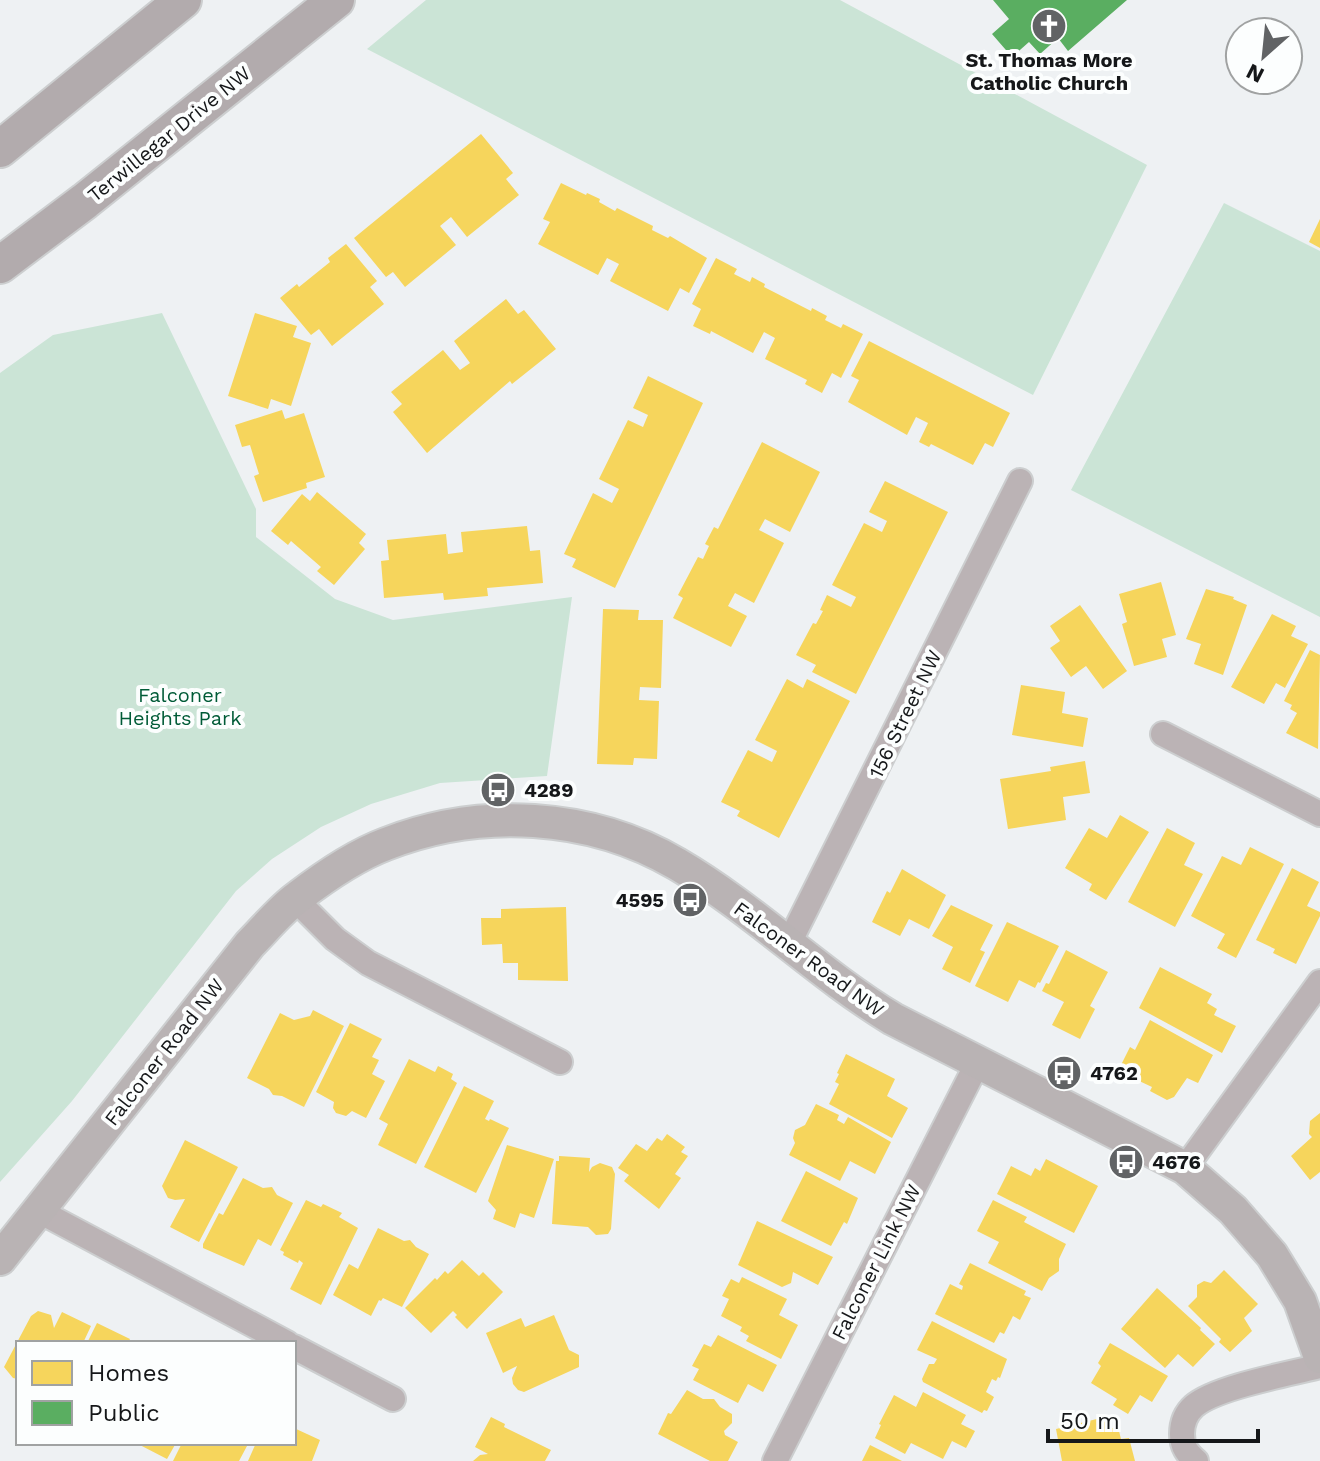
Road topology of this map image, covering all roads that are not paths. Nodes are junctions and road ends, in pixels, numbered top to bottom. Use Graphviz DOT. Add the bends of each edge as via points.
graph roads {
  1 [pos="183,0"];
  2 [pos="336,0"];
  3 [pos="0,149"];
  4 [pos="0,265"];
  5 [pos="1020,481"];
  6 [pos="1163,734"];
  7 [pos="1320,814"];
  8 [pos="295,899"];
  9 [pos="788,945"];
  10 [pos="1320,982"];
  11 [pos="560,1062"];
  12 [pos="977,1064"];
  13 [pos="1185,1168"];
  14 [pos="39,1211"];
  15 [pos="0,1259"];
  16 [pos="283,1341"];
  17 [pos="296,1348"];
  18 [pos="1320,1357"];
  19 [pos="1320,1366"];
  20 [pos="393,1399"];
  21 [pos="775,1461"];
  22 [pos="1196,1461"];
  1 -- 3 [label="main road"];
  2 -- 4 [label="main road, Terwillegar Drive NW"];
  5 -- 9 [label="street, 156 Street NW"];
  6 -- 7 [label="street"];
  8 -- 9 [label="street, Falconer Road NW" via="384,844 426,832 498,822 575,824 614,834 676,863"];
  8 -- 11 [label="street" via="368,963"];
  8 -- 14 [label="street, Falconer Road NW" via="250,944"];
  9 -- 12 [label="street, Falconer Road NW" via="851,994"];
  10 -- 13 [label="street"];
  12 -- 13 [label="street, Falconer Road NW"];
  12 -- 21 [label="street, Falconer Link NW"];
  13 -- 18 [label="street, Falconer Road NW" via="1233,1210 1272,1255 1300,1301"];
  14 -- 15 [label="street, Falconer Road NW"];
  14 -- 16 [label="street"];
  17 -- 20 [label="street"];
  19 -- 22 [label="street" via="1226,1391 1195,1405 1183,1418 1182,1435 1184,1449"];
}
